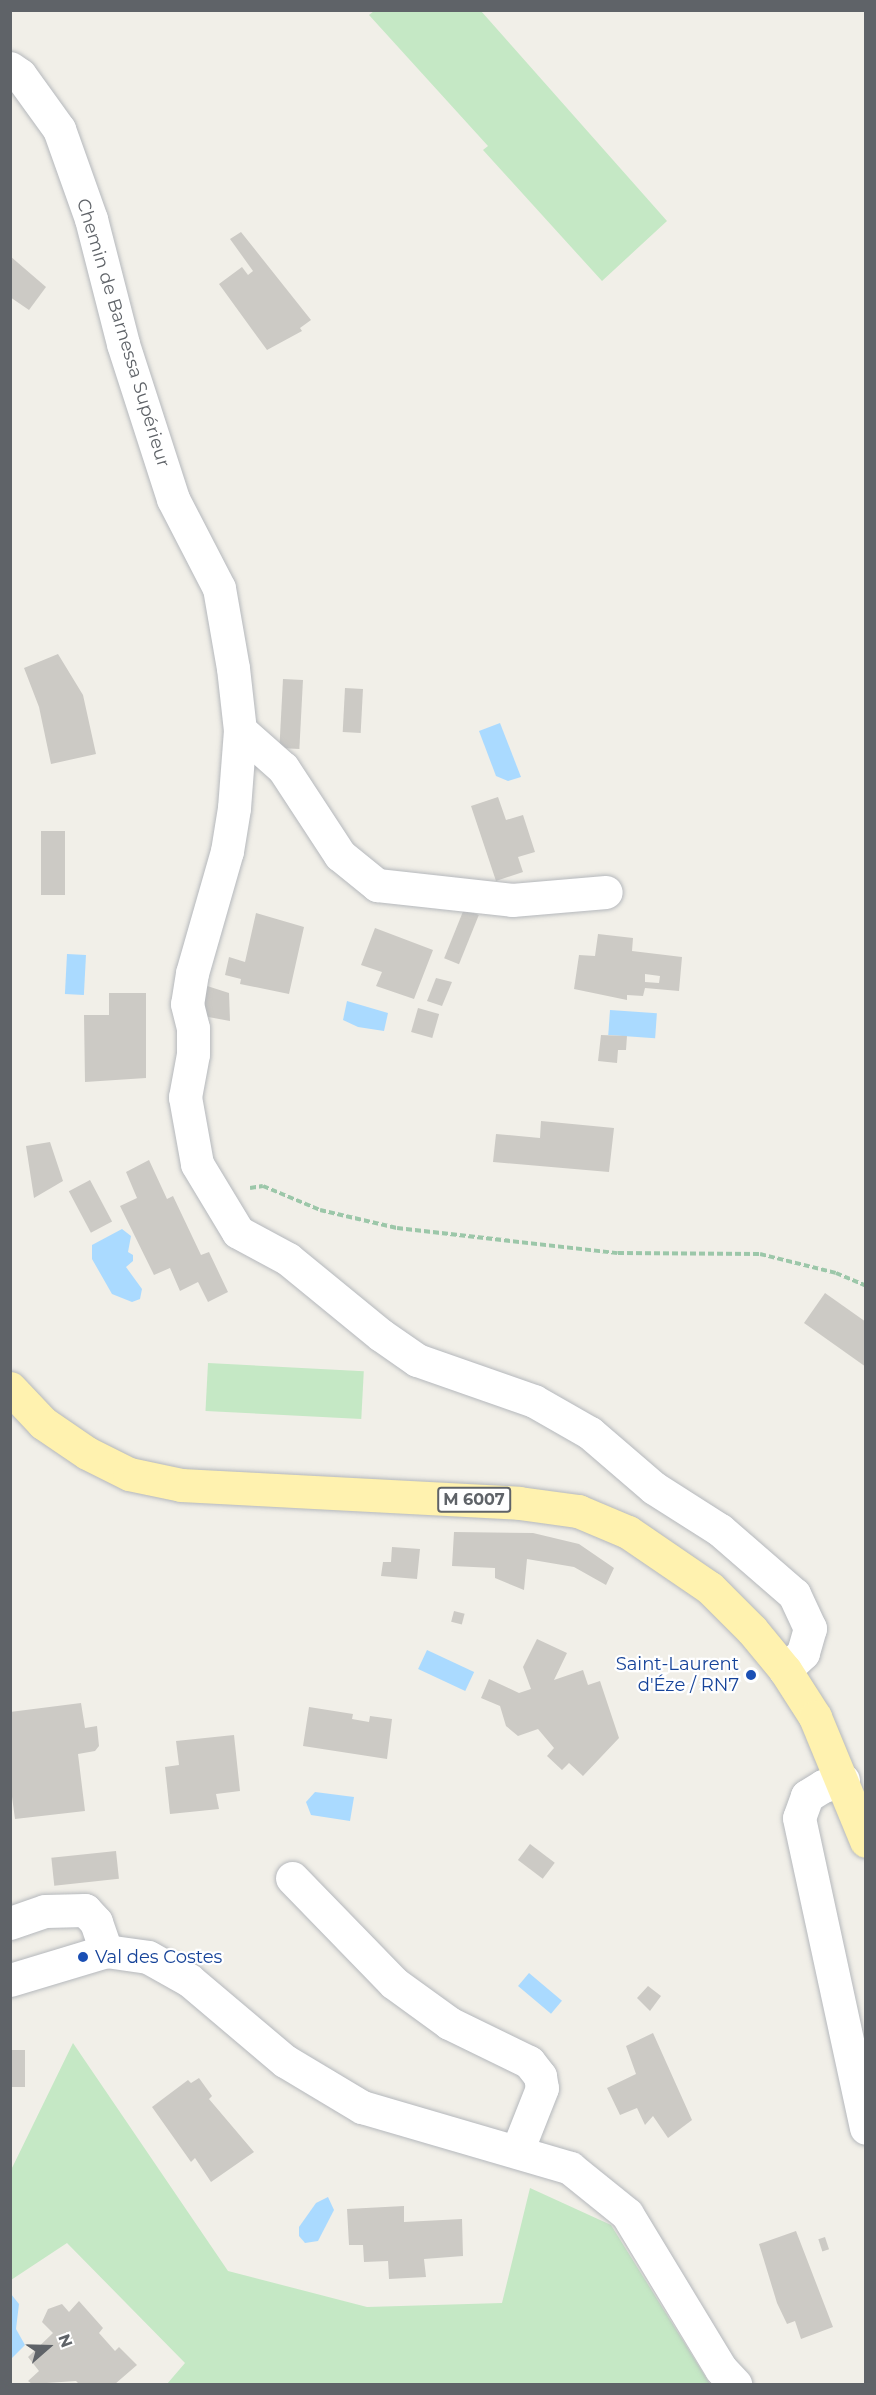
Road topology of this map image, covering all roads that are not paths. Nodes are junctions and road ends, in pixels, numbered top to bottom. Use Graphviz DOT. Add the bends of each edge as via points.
graph roads {
  1 [pos="10,68"];
  2 [pos="240,730"];
  3 [pos="606,892"];
  4 [pos="10,1388"];
  5 [pos="785,1670"];
  6 [pos="843,1780"];
  7 [pos="866,1841"];
  8 [pos="292,1878"];
  9 [pos="10,1923"];
  10 [pos="106,1951"];
  11 [pos="10,1980"];
  12 [pos="866,2128"];
  13 [pos="517,2151"];
  14 [pos="735,2385"];
  1 -- 2 [label="street, Chemin de Barnessa Supérieur" via="20,75 59,129 91,219 123,344 173,499 219,588"];
  2 -- 3 [label="street" via="283,768 340,855 377,885 512,900"];
  2 -- 5 [label="street, Chemin de Barnessa Supérieur" via="227,851 192,973 187,1004 193,1028 185,1097 189,1133 197,1164 220,1206 238,1232 288,1260 417,1360 534,1401 590,1433 654,1488 720,1530 794,1594 810,1628 803,1653"];
  4 -- 5 [label="main road, M 6007" via="43,1423 87,1453 129,1474 181,1485 519,1503 578,1511 628,1532 710,1588"];
  5 -- 6 [label="main road, M 6007" via="815,1717"];
  6 -- 7 [label="main road, M 6007"];
  6 -- 12 [label="street" via="807,1796 799,1818"];
  8 -- 13 [label="street" via="394,1983 449,2023 529,2062 540,2076 542,2088"];
  9 -- 10 [label="street" via="45,1911 85,1910 96,1922"];
  10 -- 11 [label="street"];
  10 -- 13 [label="street" via="129,1951 168,1966 285,2061 362,2106"];
  13 -- 14 [label="street" via="570,2168 627,2214 721,2369"];
}
